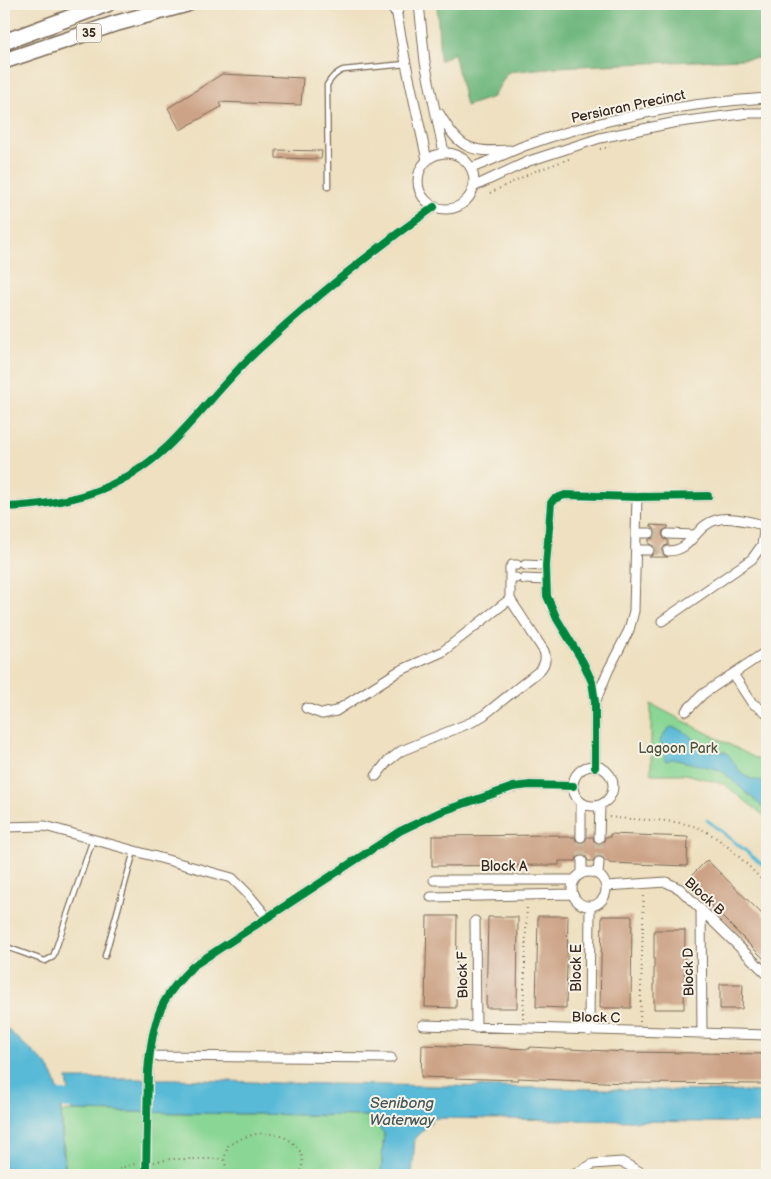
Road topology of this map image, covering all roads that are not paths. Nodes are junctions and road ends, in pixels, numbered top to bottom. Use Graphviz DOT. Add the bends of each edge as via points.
graph roads {
  1 [pos="107,4"];
  2 [pos="187,4"];
  3 [pos="419,4"];
  4 [pos="395,5"];
  5 [pos="4,42"];
  6 [pos="4,62"];
  7 [pos="406,64"];
  8 [pos="767,98"];
  9 [pos="434,104"];
  10 [pos="767,113"];
  11 [pos="516,150"];
  12 [pos="444,153"];
  13 [pos="427,160"];
  14 [pos="471,168"];
  15 [pos="328,187"];
  16 [pos="473,187"];
  17 [pos="434,207"];
  18 [pos="708,496"];
  19 [pos="637,497"];
  20 [pos="4,507"];
  21 [pos="766,526"];
  22 [pos="637,533"];
  23 [pos="650,533"];
  24 [pos="668,534"];
  25 [pos="695,535"];
  26 [pos="636,550"];
  27 [pos="649,550"];
  28 [pos="668,551"];
  29 [pos="546,566"];
  30 [pos="517,578"];
  31 [pos="546,580"];
  32 [pos="510,600"];
  33 [pos="662,621"];
  34 [pos="767,651"];
  35 [pos="733,674"];
  36 [pos="595,702"];
  37 [pos="306,708"];
  38 [pos="686,711"];
  39 [pos="767,713"];
  40 [pos="595,767"];
  41 [pos="376,776"];
  42 [pos="573,786"];
  43 [pos="581,802"];
  44 [pos="600,805"];
  45 [pos="4,827"];
  46 [pos="582,837"];
  47 [pos="599,838"];
  48 [pos="93,839"];
  49 [pos="134,851"];
  50 [pos="582,861"];
  51 [pos="598,862"];
  52 [pos="582,873"];
  53 [pos="598,874"];
  54 [pos="434,880"];
  55 [pos="574,880"];
  56 [pos="607,886"];
  57 [pos="572,894"];
  58 [pos="431,897"];
  59 [pos="590,906"];
  60 [pos="701,910"];
  61 [pos="267,918"];
  62 [pos="475,921"];
  63 [pos="4,946"];
  64 [pos="105,956"];
  65 [pos="767,974"];
  66 [pos="424,1025"];
  67 [pos="476,1028"];
  68 [pos="589,1031"];
  69 [pos="702,1034"];
  70 [pos="767,1035"];
  71 [pos="149,1056"];
  72 [pos="391,1058"];
  73 [pos="146,1175"];
  74 [pos="574,1175"];
  75 [pos="646,1175"];
  1 -- 5 [label="highway, 35"];
  2 -- 6 [label="highway, 35" via="114,24"];
  3 -- 9 [label="street" via="425,62"];
  4 -- 7 [label="street"];
  7 -- 13 [label="street"];
  7 -- 15 [label="lane" via="343,70 330,80 327,85"];
  8 -- 11 [label="street, Persiaran Precinct" via="668,109 596,124"];
  9 -- 11 [label="street" via="452,134 469,148 487,152"];
  9 -- 12 [label="street"];
  10 -- 16 [label="street, Persiaran Precinct" via="672,123 600,138 529,161"];
  11 -- 14 [label="street, Persiaran Precinct"];
  12 -- 13 [label="street"];
  12 -- 14 [label="street" via="457,155"];
  13 -- 17 [label="street" via="419,172 418,186 423,198"];
  14 -- 16 [label="street"];
  16 -- 17 [label="street" via="462,204 448,209"];
  17 -- 20 [label="street" via="363,259 298,314 259,349 166,448 139,468 114,484 75,498 32,506"];
  18 -- 19 [label="street"];
  19 -- 22 [label="street"];
  19 -- 29 [label="street" via="566,495 554,499 550,507"];
  21 -- 25 [label="street" via="722,518 710,522"];
  21 -- 33 [label="street" via="762,544 752,559"];
  22 -- 23 [label="street"];
  22 -- 26 [label="street"];
  24 -- 25 [label="street"];
  25 -- 28 [label="street" via="682,549"];
  26 -- 27 [label="street"];
  26 -- 36 [label="street" via="632,622"];
  29 -- 30 [label="street" via="512,565 510,568"];
  29 -- 31 [label="street"];
  30 -- 31 [label="street"];
  30 -- 32 [label="street"];
  31 -- 36 [label="street" via="547,596 557,619 589,673"];
  32 -- 37 [label="street" via="442,652 399,671 336,710 322,714"];
  32 -- 41 [label="street" via="544,651 544,666 484,715 401,751 386,762"];
  34 -- 35 [label="street"];
  35 -- 38 [label="street" via="703,694"];
  35 -- 39 [label="street" via="752,703"];
  36 -- 40 [label="street"];
  40 -- 42 [label="street" via="578,774"];
  40 -- 44 [label="street" via="607,772 612,784 610,797"];
  42 -- 43 [label="street" via="576,798"];
  42 -- 61 [label="street" via="514,787 420,820"];
  43 -- 44 [label="street"];
  43 -- 46 [label="street"];
  44 -- 47 [label="street"];
  45 -- 48 [label="street" via="45,826"];
  48 -- 49 [label="street"];
  48 -- 63 [label="lane" via="53,956 45,961"];
  49 -- 61 [label="street" via="232,878"];
  49 -- 64 [label="lane"];
  50 -- 52 [label="street"];
  51 -- 53 [label="street"];
  52 -- 53 [label="street"];
  52 -- 55 [label="street"];
  53 -- 56 [label="street"];
  54 -- 55 [label="street, Block A"];
  55 -- 57 [label="street"];
  56 -- 59 [label="street" via="604,898"];
  56 -- 60 [label="street, Block B" via="666,882 680,889"];
  57 -- 58 [label="street"];
  57 -- 59 [label="street" via="579,903"];
  59 -- 68 [label="street, Block E"];
  60 -- 65 [label="street, Block B"];
  60 -- 69 [label="street, Block D"];
  61 -- 71 [label="street" via="193,966 178,981 156,1023"];
  62 -- 67 [label="street, Block F"];
  66 -- 67 [label="street, Block C"];
  67 -- 68 [label="street, Block C"];
  68 -- 69 [label="street, Block C"];
  69 -- 70 [label="street, Block C"];
  71 -- 72 [label="street"];
  71 -- 73 [label="street"];
  74 -- 75 [label="street" via="593,1164 622,1162"];
}
